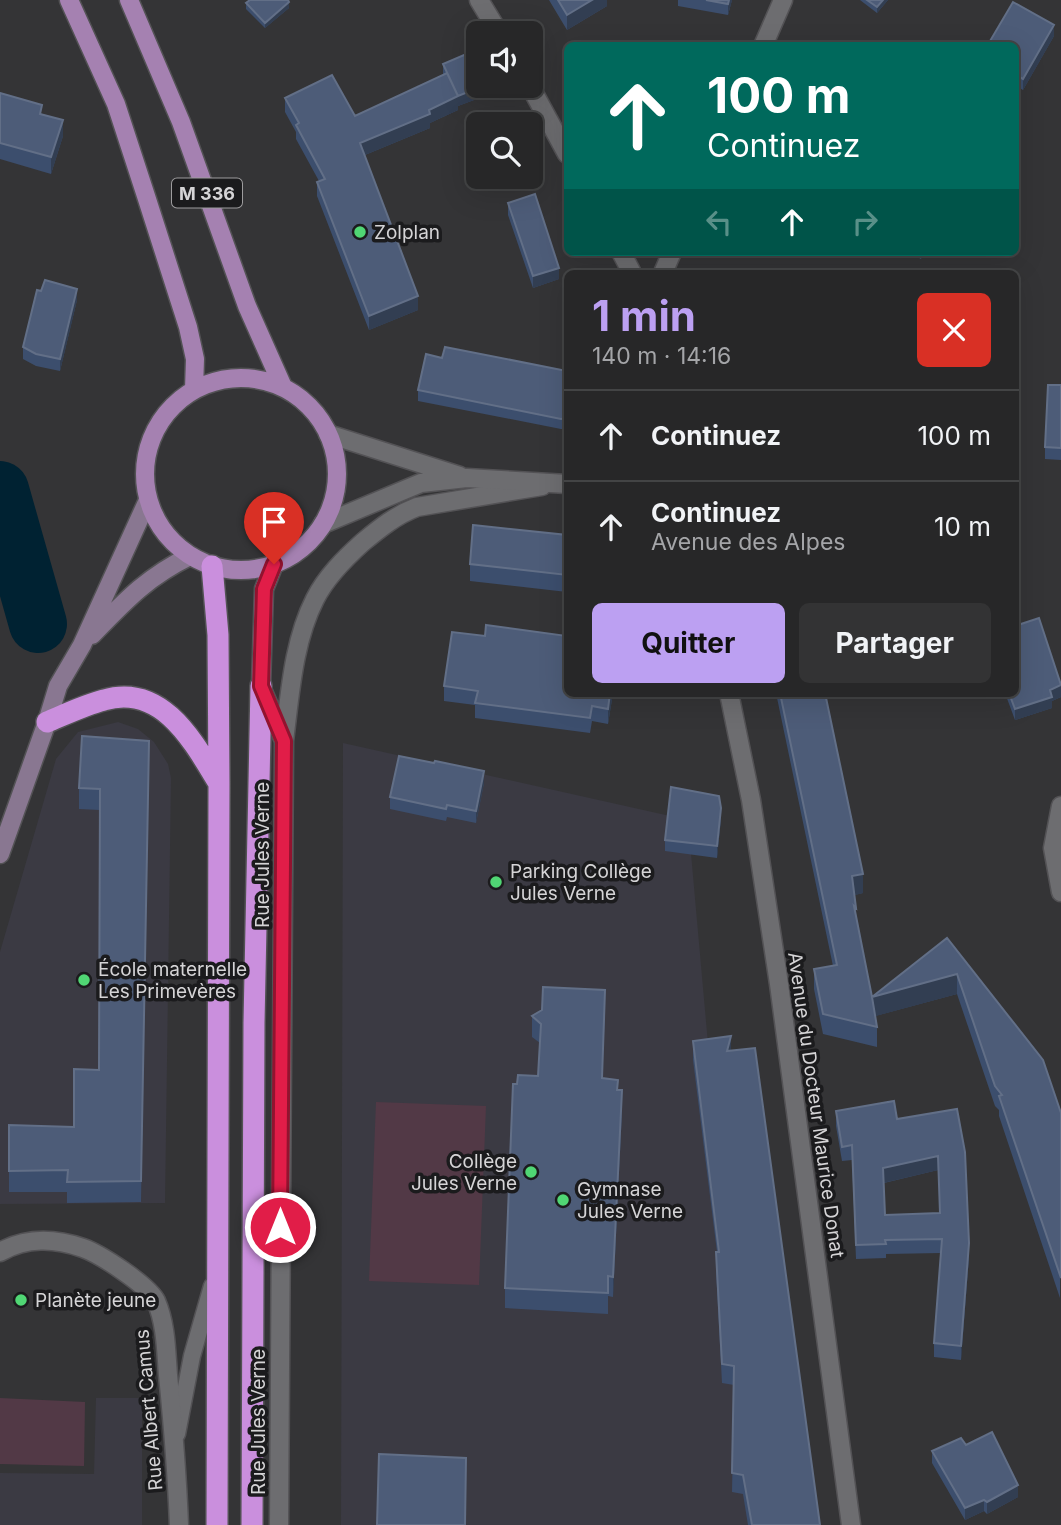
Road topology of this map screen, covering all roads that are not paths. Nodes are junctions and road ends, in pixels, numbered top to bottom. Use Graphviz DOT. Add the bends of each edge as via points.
graph roads {
  1 [pos="69,0"];
  2 [pos="129,0"];
  3 [pos="479,0"];
  4 [pos="783,0"];
  5 [pos="492,21"];
  6 [pos="765,42"];
  7 [pos="537,98"];
  8 [pos="564,148"];
  9 [pos="283,387"];
  10 [pos="194,389"];
  11 [pos="328,434"];
  12 [pos="467,478"];
  13 [pos="563,484"];
  14 [pos="148,500"];
  15 [pos="323,524"];
  16 [pos="190,556"];
  17 [pos="274,564"];
  18 [pos="212,566"];
  19 [pos="82,645"];
  20 [pos="261,686"];
  21 [pos="730,697"];
  22 [pos="47,722"];
  23 [pos="284,741"];
  24 [pos="219,784"];
  25 [pos="1061,806"];
  26 [pos="0,855"];
  27 [pos="1061,892"];
  28 [pos="0,1252"];
  29 [pos="219,1263"];
  30 [pos="175,1442"];
  31 [pos="179,1525"];
  32 [pos="217,1525"];
  33 [pos="252,1525"];
  34 [pos="279,1525"];
  35 [pos="851,1525"];
  1 -- 10 [label="main road, M 336" via="116,104 146,196 188,327 195,359"];
  2 -- 9 [label="main road, M 336" via="181,122 247,306"];
  3 -- 5 [label="street"];
  4 -- 6 [label="street"];
  7 -- 8 [label="street"];
  9 -- 10 [label="main road" via="239,377"];
  9 -- 11 [label="main road" via="310,406"];
  10 -- 14 [label="main road" via="169,409 152,436 144,468"];
  11 -- 12 [label="street, Rue Jules Verne"];
  11 -- 15 [label="main road" via="337,464 335,496"];
  12 -- 13 [label="street, Rue Jules Verne"];
  12 -- 15 [label="street, Rue Jules Verne" via="421,483"];
  13 -- 23 [label="street, Rue Jules Verne" via="416,507 398,514 352,552 314,600 301,638"];
  14 -- 16 [label="main road" via="157,522"];
  14 -- 19 [label="main road"];
  15 -- 17 [label="main road" via="293,555"];
  16 -- 18 [label="main road"];
  16 -- 19 [label="main road" via="162,569"];
  17 -- 18 [label="main road" via="232,570"];
  17 -- 20 [label="main road" via="264,589"];
  18 -- 24 [label="highway" via="218,635"];
  19 -- 22 [label="main road" via="58,686"];
  20 -- 23 [label="street"];
  20 -- 33 [label="highway"];
  21 -- 35 [label="street, Avenue du Docteur Maurice Donat" via="779,984"];
  22 -- 24 [label="highway" via="105,699 148,702 171,715 190,735"];
  22 -- 26 [label="main road"];
  23 -- 34 [label="street, Rue Jules Verne"];
  24 -- 29 [label="highway"];
  25 -- 27 [label="street" via="1053,848"];
  28 -- 30 [label="street, Rue Albert Camus" via="39,1239 67,1243 100,1254 155,1298 164,1326"];
  29 -- 30 [label="lane" via="192,1356"];
  29 -- 32 [label="highway"];
  30 -- 31 [label="street, Rue Albert Camus"];
}
